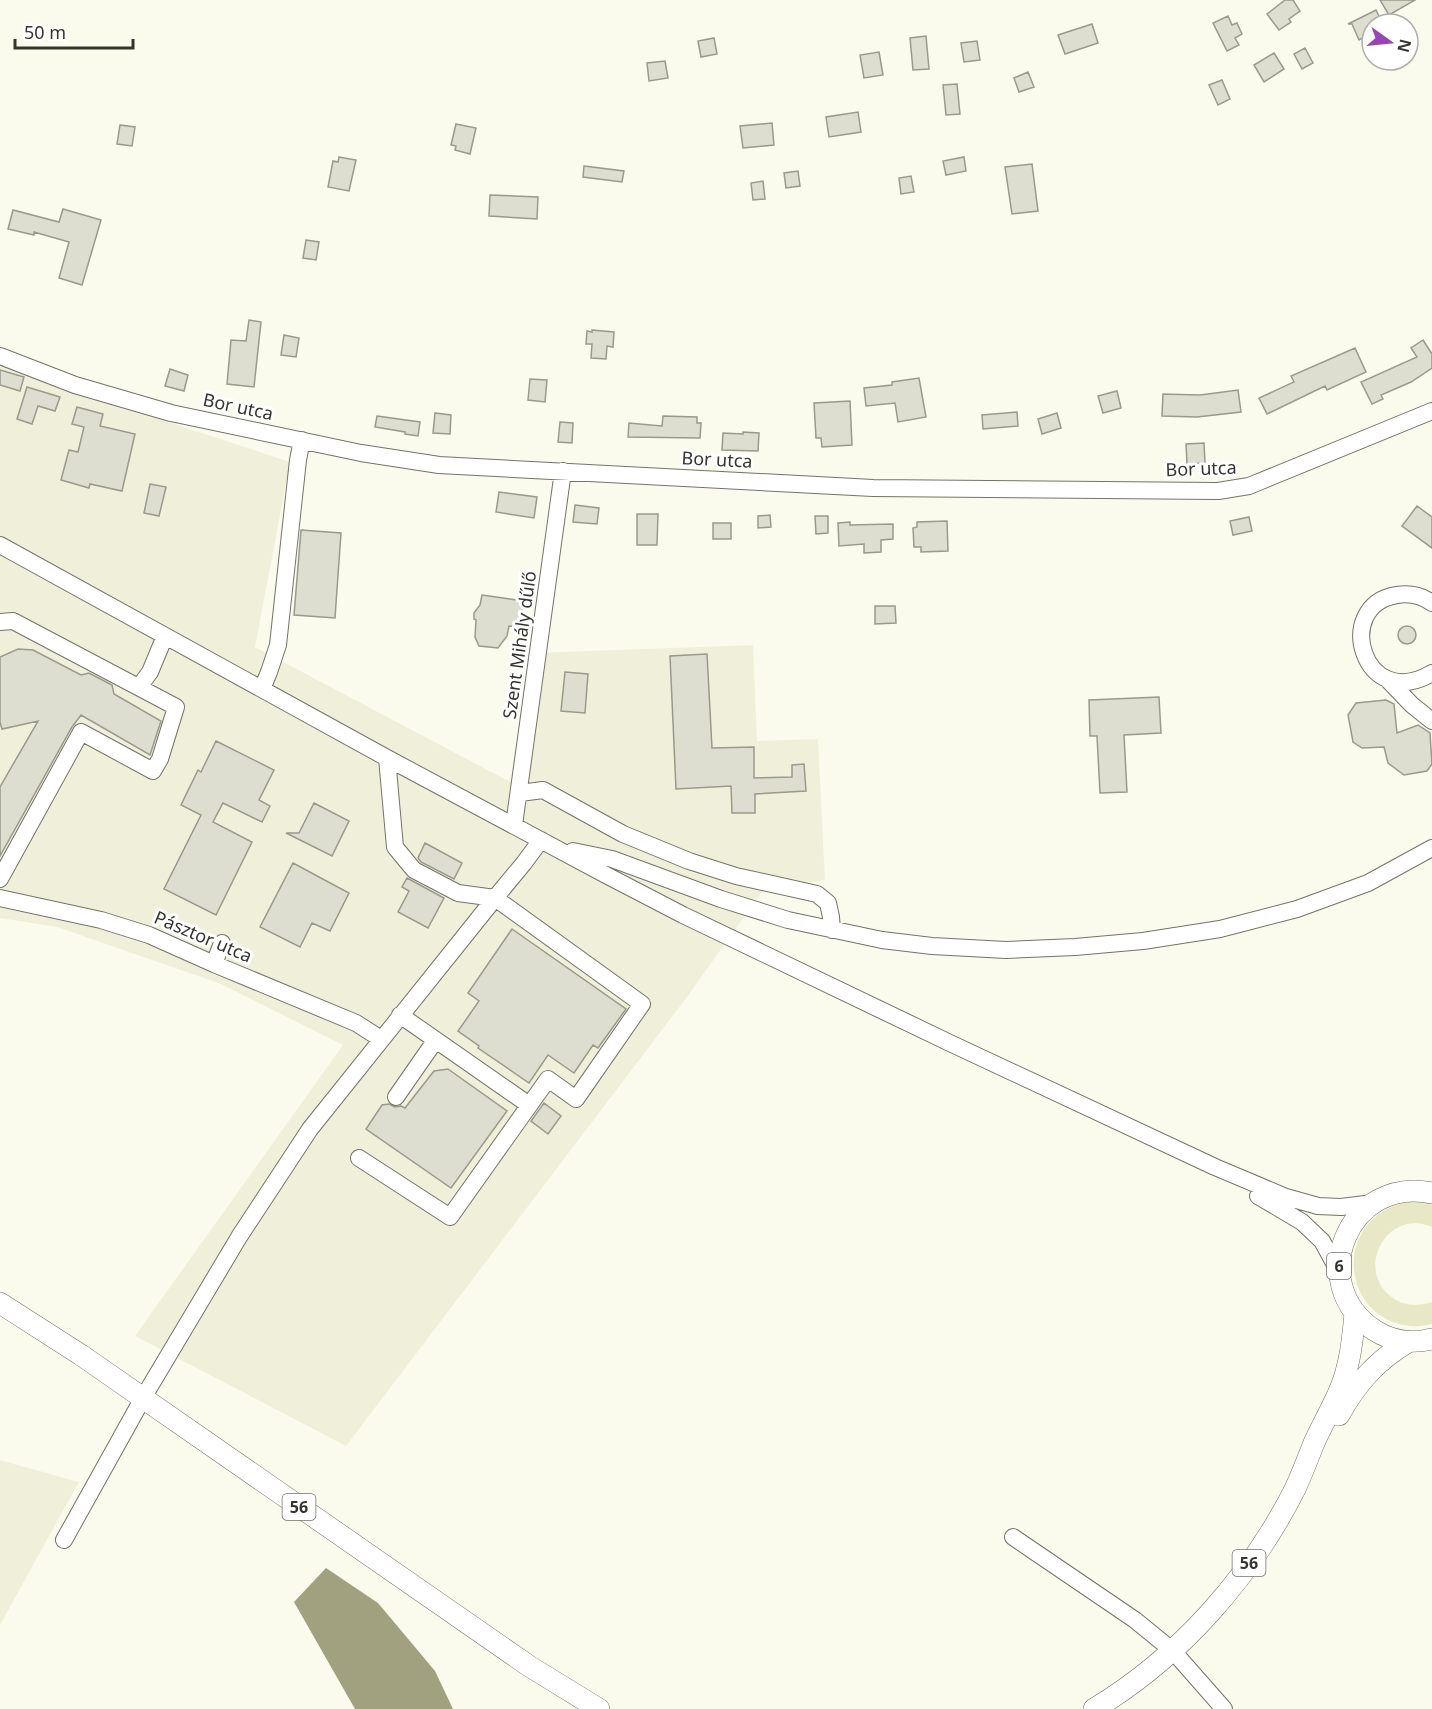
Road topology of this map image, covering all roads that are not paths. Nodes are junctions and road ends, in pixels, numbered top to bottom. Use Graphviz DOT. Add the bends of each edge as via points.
graph roads {
  1 [pos="0,356"];
  2 [pos="1432,411"];
  3 [pos="302,440"];
  4 [pos="563,471"];
  5 [pos="0,545"];
  6 [pos="1432,603"];
  7 [pos="0,622"];
  8 [pos="165,636"];
  9 [pos="1426,676"];
  10 [pos="1386,678"];
  11 [pos="139,687"];
  12 [pos="262,689"];
  13 [pos="1412,705"];
  14 [pos="1432,721"];
  15 [pos="387,758"];
  16 [pos="520,793"];
  17 [pos="514,825"];
  18 [pos="548,843"];
  19 [pos="1432,848"];
  20 [pos="0,879"];
  21 [pos="0,898"];
  22 [pos="495,898"];
  23 [pos="832,930"];
  24 [pos="222,943"];
  25 [pos="214,964"];
  26 [pos="400,1015"];
  27 [pos="381,1039"];
  28 [pos="435,1041"];
  29 [pos="396,1097"];
  30 [pos="529,1105"];
  31 [pos="359,1158"];
  32 [pos="1215,1167"];
  33 [pos="1429,1190"];
  34 [pos="1373,1203"];
  35 [pos="1339,1272"];
  36 [pos="0,1304"];
  37 [pos="1355,1314"];
  38 [pos="1432,1339"];
  39 [pos="1408,1342"];
  40 [pos="143,1398"];
  41 [pos="1307,1462"];
  42 [pos="1012,1537"];
  43 [pos="64,1540"];
  44 [pos="1173,1651"];
  45 [pos="599,1709"];
  46 [pos="1094,1709"];
  47 [pos="1224,1709"];
  1 -- 3 [label="street, Bor utca" via="75,385 171,413"];
  2 -- 4 [label="street, Bor utca" via="1249,486 1218,490 873,488"];
  3 -- 4 [label="street, Bor utca" via="439,465"];
  3 -- 12 [label="street" via="278,645"];
  4 -- 16 [label="street, Szent Mihály dűlő"];
  5 -- 8 [label="street"];
  6 -- 10 [label="street" via="1407,593 1389,596 1375,605 1365,619 1363,653 1372,668"];
  7 -- 11 [label="street" via="13,621"];
  8 -- 11 [label="street"];
  8 -- 12 [label="street"];
  9 -- 10 [label="street" via="1403,682"];
  9 -- 13 [label="street"];
  10 -- 13 [label="street"];
  11 -- 20 [label="street" via="176,707 153,771 81,732"];
  12 -- 15 [label="street"];
  13 -- 14 [label="street"];
  15 -- 17 [label="street"];
  15 -- 22 [label="street" via="395,847 414,870 458,893"];
  16 -- 17 [label="street, Szent Mihály dűlő"];
  16 -- 23 [label="street" via="543,790 623,834 689,861 817,894 828,903"];
  17 -- 18 [label="street"];
  18 -- 22 [label="street" via="524,863"];
  18 -- 23 [label="street" via="612,859 721,899"];
  18 -- 32 [label="street" via="694,920"];
  19 -- 23 [label="street" via="1368,883 1297,909 1220,929 1143,941 1006,950 932,946"];
  21 -- 25 [label="street, Pásztor utca" via="140,932"];
  22 -- 26 [label="street"];
  22 -- 30 [label="street" via="642,1004 576,1099 548,1079"];
  24 -- 25 [label="street"];
  25 -- 27 [label="street, Pásztor utca" via="356,1023"];
  26 -- 27 [label="street"];
  26 -- 28 [label="street"];
  27 -- 40 [label="street" via="310,1129 239,1237"];
  28 -- 29 [label="street"];
  28 -- 30 [label="street"];
  30 -- 31 [label="street" via="450,1217"];
  32 -- 34 [label="street" via="1318,1206"];
  32 -- 35 [label="street" via="1236,1184 1302,1222 1322,1241"];
  33 -- 34 [label="main road, 6" via="1402,1192"];
  34 -- 35 [label="main road, 6" via="1360,1213 1343,1240"];
  35 -- 37 [label="main road, 6" via="1344,1294"];
  36 -- 40 [label="main road, 56"];
  37 -- 39 [label="main road, 6" via="1379,1333"];
  37 -- 41 [label="main road, 56" via="1347,1369"];
  38 -- 39 [label="main road, 6"];
  39 -- 41 [label="main road, 56" via="1374,1366 1347,1401 1323,1446"];
  40 -- 43 [label="street"];
  40 -- 45 [label="main road, 56" via="529,1666"];
  41 -- 44 [label="main road, 56" via="1258,1550 1218,1603"];
  42 -- 44 [label="street" via="1136,1620"];
  44 -- 46 [label="main road, 56"];
  44 -- 47 [label="street"];
}
